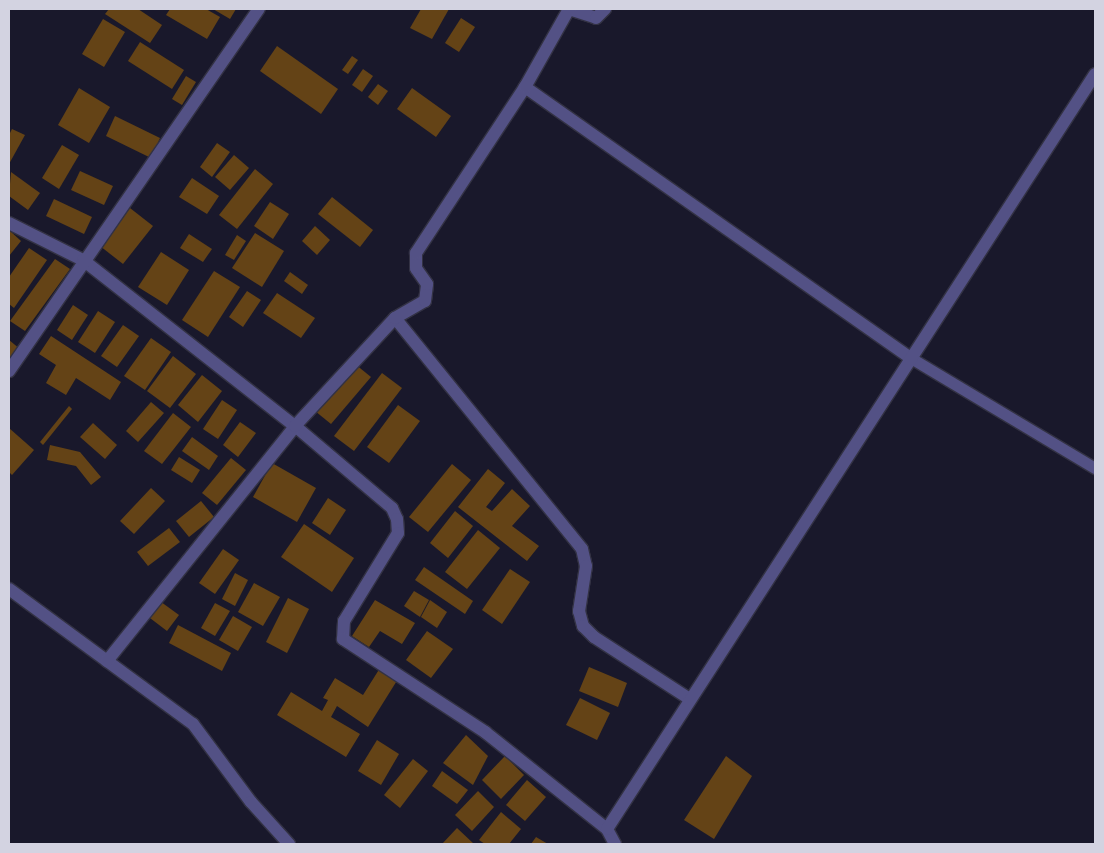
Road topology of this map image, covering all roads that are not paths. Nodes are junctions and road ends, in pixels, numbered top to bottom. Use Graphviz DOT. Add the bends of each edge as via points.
graph roads {
  1 [pos="259,9"];
  2 [pos="569,9"];
  3 [pos="605,9"];
  4 [pos="1095,74"];
  5 [pos="525,87"];
  6 [pos="9,223"];
  7 [pos="83,260"];
  8 [pos="394,318"];
  9 [pos="911,358"];
  10 [pos="9,371"];
  11 [pos="295,426"];
  12 [pos="1095,468"];
  13 [pos="9,589"];
  14 [pos="107,661"];
  15 [pos="690,699"];
  16 [pos="607,828"];
  17 [pos="289,844"];
  18 [pos="615,844"];
  1 -- 7 [label="street"];
  2 -- 3 [label="street" via="596,18"];
  2 -- 5 [label="street"];
  4 -- 9 [label="street"];
  5 -- 8 [label="street" via="416,253 416,268 427,284 425,302"];
  5 -- 9 [label="street"];
  6 -- 7 [label="street"];
  7 -- 10 [label="street"];
  7 -- 11 [label="street"];
  8 -- 11 [label="street"];
  8 -- 15 [label="street" via="582,549 586,566 579,611 583,626 594,637"];
  9 -- 12 [label="lane"];
  9 -- 15 [label="street"];
  11 -- 14 [label="street"];
  11 -- 16 [label="street" via="392,508 397,519 398,533 344,621 343,639 485,732"];
  13 -- 14 [label="street"];
  14 -- 17 [label="street" via="193,724 251,802"];
  15 -- 16 [label="street"];
  16 -- 18 [label="street"];
}
